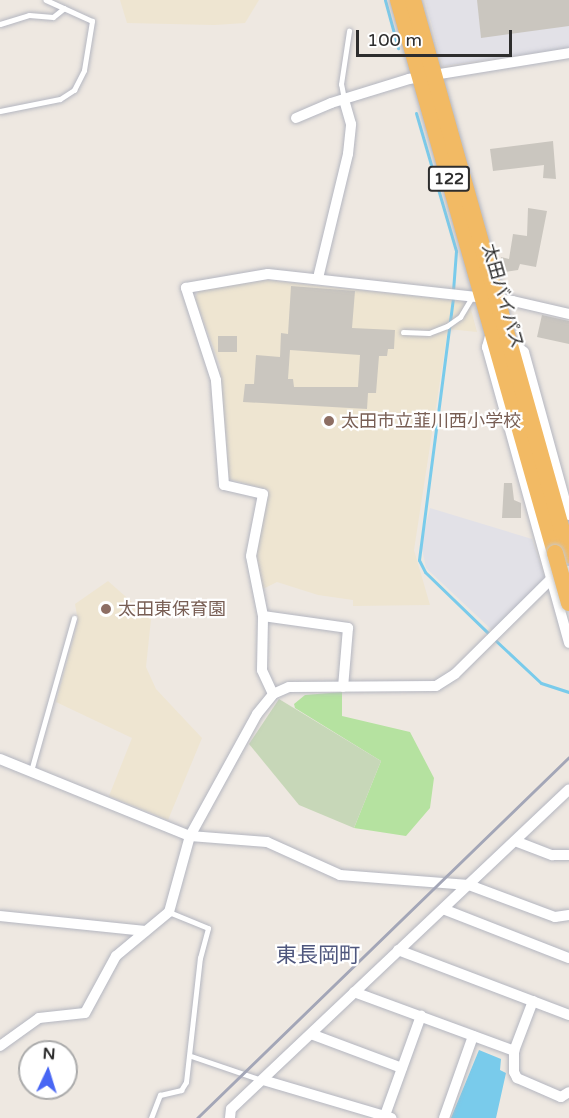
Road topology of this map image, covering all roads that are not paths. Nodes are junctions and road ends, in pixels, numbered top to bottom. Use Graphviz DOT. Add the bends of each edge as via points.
graph roads {
  1 [pos="46,0"];
  2 [pos="398,0"];
  3 [pos="413,0"];
  4 [pos="64,8"];
  5 [pos="0,24"];
  6 [pos="349,31"];
  7 [pos="569,53"];
  8 [pos="427,75"];
  9 [pos="344,99"];
  10 [pos="0,111"];
  11 [pos="296,118"];
  12 [pos="318,278"];
  13 [pos="484,298"];
  14 [pos="569,314"];
  15 [pos="492,330"];
  16 [pos="403,332"];
  17 [pos="509,340"];
  18 [pos="569,515"];
  19 [pos="565,555"];
  20 [pos="569,571"];
  21 [pos="551,579"];
  22 [pos="569,603"];
  23 [pos="263,616"];
  24 [pos="74,618"];
  25 [pos="569,644"];
  26 [pos="343,687"];
  27 [pos="273,694"];
  28 [pos="0,759"];
  29 [pos="30,772"];
  30 [pos="569,789"];
  31 [pos="190,836"];
  32 [pos="515,841"];
  33 [pos="569,855"];
  34 [pos="468,885"];
  35 [pos="443,909"];
  36 [pos="169,912"];
  37 [pos="569,915"];
  38 [pos="0,916"];
  39 [pos="145,931"];
  40 [pos="399,950"];
  41 [pos="569,958"];
  42 [pos="354,992"];
  43 [pos="533,1001"];
  44 [pos="569,1015"];
  45 [pos="421,1016"];
  46 [pos="311,1034"];
  47 [pos="474,1036"];
  48 [pos="0,1046"];
  49 [pos="514,1051"];
  50 [pos="191,1056"];
  51 [pos="402,1068"];
  52 [pos="263,1080"];
  53 [pos="569,1092"];
  54 [pos="151,1118"];
  55 [pos="230,1118"];
  56 [pos="387,1118"];
  57 [pos="444,1118"];
  1 -- 4 [label="lane"];
  2 -- 8 [label="highway, 太田バイパス / 122"];
  3 -- 8 [label="highway, 太田バイパス / 122"];
  4 -- 5 [label="lane" via="52,17 29,15"];
  4 -- 10 [label="lane" via="92,21 87,62 74,90 60,99"];
  6 -- 9 [label="lane" via="341,84"];
  7 -- 8 [label="street"];
  8 -- 9 [label="street"];
  8 -- 13 [label="highway, 太田バイパス / 122"];
  9 -- 11 [label="street"];
  9 -- 12 [label="street" via="351,124 348,154"];
  12 -- 13 [label="street"];
  12 -- 23 [label="street" via="268,274 186,288 216,380 224,485 263,494 251,556"];
  13 -- 14 [label="street"];
  13 -- 15 [label="highway, 太田バイパス / 122"];
  13 -- 16 [label="lane" via="447,326 429,333"];
  13 -- 17 [label="highway, 太田バイパス / 122"];
  15 -- 19 [label="highway, 太田バイパス / 122"];
  15 -- 21 [label="street" via="487,347"];
  17 -- 18 [label="street" via="524,352"];
  17 -- 19 [label="highway, 太田バイパス / 122"];
  19 -- 21 [label="street" via="552,567"];
  19 -- 22 [label="highway, 太田バイパス / 122, bridge"];
  20 -- 21 [label="street"];
  21 -- 25 [label="street"];
  21 -- 26 [label="street" via="455,674 436,686"];
  23 -- 26 [label="street" via="348,628"];
  23 -- 27 [label="street" via="262,670"];
  24 -- 29 [label="lane"];
  26 -- 27 [label="street" via="289,687"];
  27 -- 31 [label="street" via="257,714"];
  28 -- 29 [label="street"];
  29 -- 31 [label="street"];
  30 -- 32 [label="street"];
  31 -- 34 [label="street" via="267,842 340,875 361,879"];
  31 -- 36 [label="street"];
  32 -- 33 [label="street" via="552,855"];
  32 -- 34 [label="street"];
  34 -- 35 [label="street"];
  34 -- 37 [label="street" via="555,917"];
  35 -- 40 [label="street"];
  35 -- 41 [label="street"];
  36 -- 39 [label="street"];
  36 -- 50 [label="lane" via="208,928 200,958"];
  38 -- 39 [label="street"];
  39 -- 48 [label="street" via="116,956 85,1013 39,1018"];
  40 -- 42 [label="street"];
  40 -- 43 [label="street"];
  42 -- 45 [label="street"];
  42 -- 46 [label="street"];
  43 -- 44 [label="street"];
  43 -- 49 [label="street"];
  45 -- 47 [label="street"];
  45 -- 51 [label="street"];
  46 -- 51 [label="street"];
  46 -- 52 [label="street"];
  47 -- 49 [label="street"];
  47 -- 57 [label="street"];
  49 -- 53 [label="street" via="517,1078 561,1097"];
  50 -- 52 [label="lane"];
  50 -- 54 [label="lane" via="181,1090 160,1095"];
  51 -- 56 [label="street"];
  52 -- 55 [label="street" via="231,1109"];
  52 -- 56 [label="street"];
}
